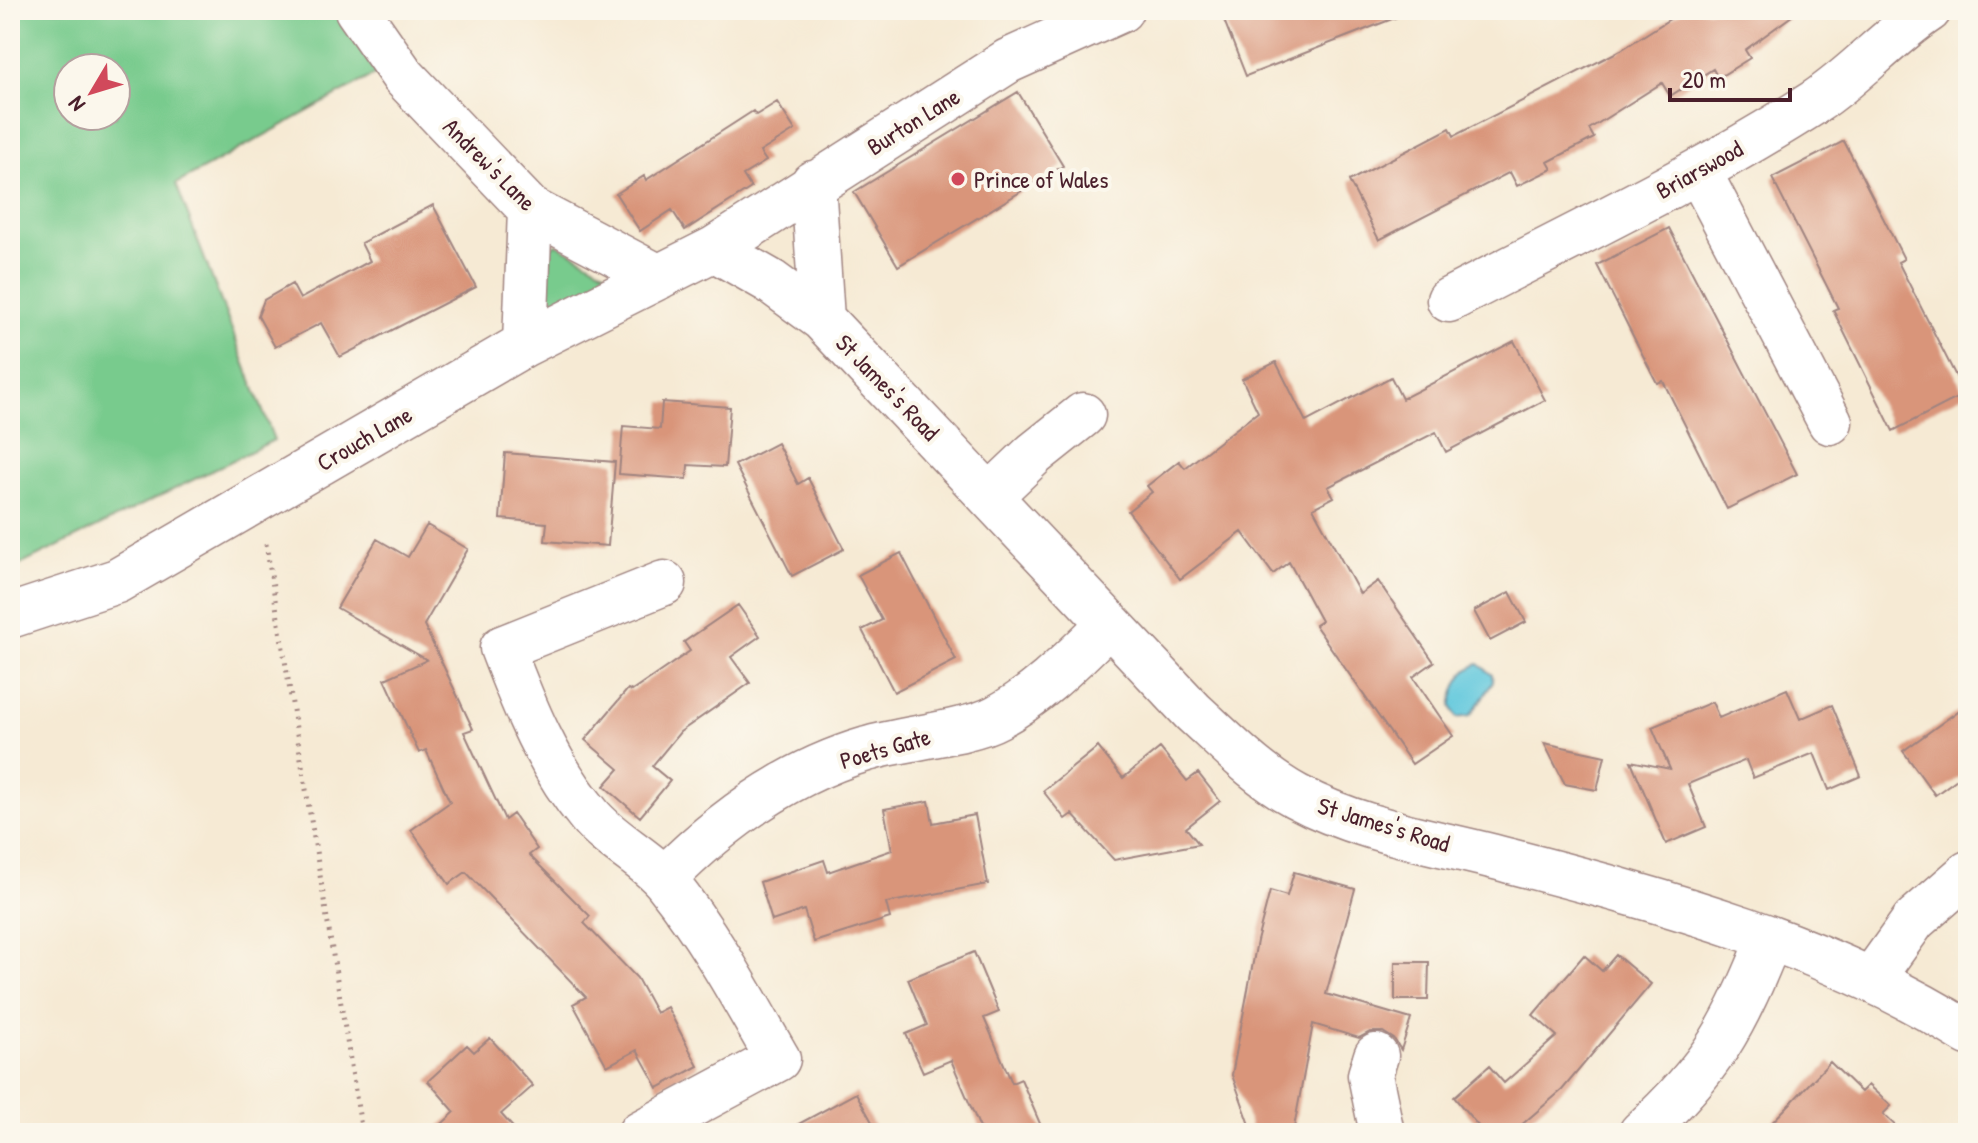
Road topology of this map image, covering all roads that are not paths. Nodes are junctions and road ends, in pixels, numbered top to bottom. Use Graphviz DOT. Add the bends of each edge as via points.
graph roads {
  1 [pos="357,10"];
  2 [pos="1121,10"];
  3 [pos="1929,10"];
  4 [pos="1699,172"];
  5 [pos="813,183"];
  6 [pos="530,209"];
  7 [pos="714,249"];
  8 [pos="659,277"];
  9 [pos="1449,300"];
  10 [pos="822,319"];
  11 [pos="525,344"];
  12 [pos="1083,415"];
  13 [pos="1830,422"];
  14 [pos="991,495"];
  15 [pos="664,583"];
  16 [pos="10,616"];
  17 [pos="1109,624"];
  18 [pos="1968,873"];
  19 [pos="664,879"];
  20 [pos="1770,938"];
  21 [pos="1871,980"];
  22 [pos="1968,1033"];
  23 [pos="1376,1056"];
  24 [pos="640,1133"];
  25 [pos="1382,1133"];
  26 [pos="1641,1133"];
  1 -- 6 [label="street, Andrew's Lane" via="403,76"];
  2 -- 5 [label="street, Burton Lane" via="1008,61"];
  3 -- 4 [label="street, Briarswood" via="1818,99"];
  4 -- 9 [label="street, Briarswood"];
  4 -- 13 [label="street"];
  5 -- 7 [label="street, Burton Lane"];
  5 -- 10 [label="street, St James's Road"];
  6 -- 8 [label="street, Andrew's Lane"];
  6 -- 11 [label="street"];
  7 -- 8 [label="street, Crouch Lane"];
  7 -- 10 [label="street, St James's Road"];
  8 -- 11 [label="street, Crouch Lane"];
  10 -- 14 [label="street, St James's Road"];
  11 -- 16 [label="street, Crouch Lane" via="117,581"];
  12 -- 14 [label="street"];
  14 -- 17 [label="street, St James's Road"];
  15 -- 19 [label="street" via="502,648 529,721 589,815"];
  17 -- 19 [label="street, Poets Gate" via="1059,673 993,719 865,749 815,770 743,808"];
  17 -- 20 [label="street, St James's Road" via="1193,712 1254,767 1296,796 1356,820 1671,903"];
  18 -- 21 [label="street" via="1914,920"];
  19 -- 24 [label="street" via="703,929 778,1059"];
  20 -- 21 [label="street, St James's Road"];
  20 -- 26 [label="street" via="1720,1048 1696,1080"];
  21 -- 22 [label="street, St James's Road"];
  23 -- 25 [label="street" via="1370,1075"];
}
